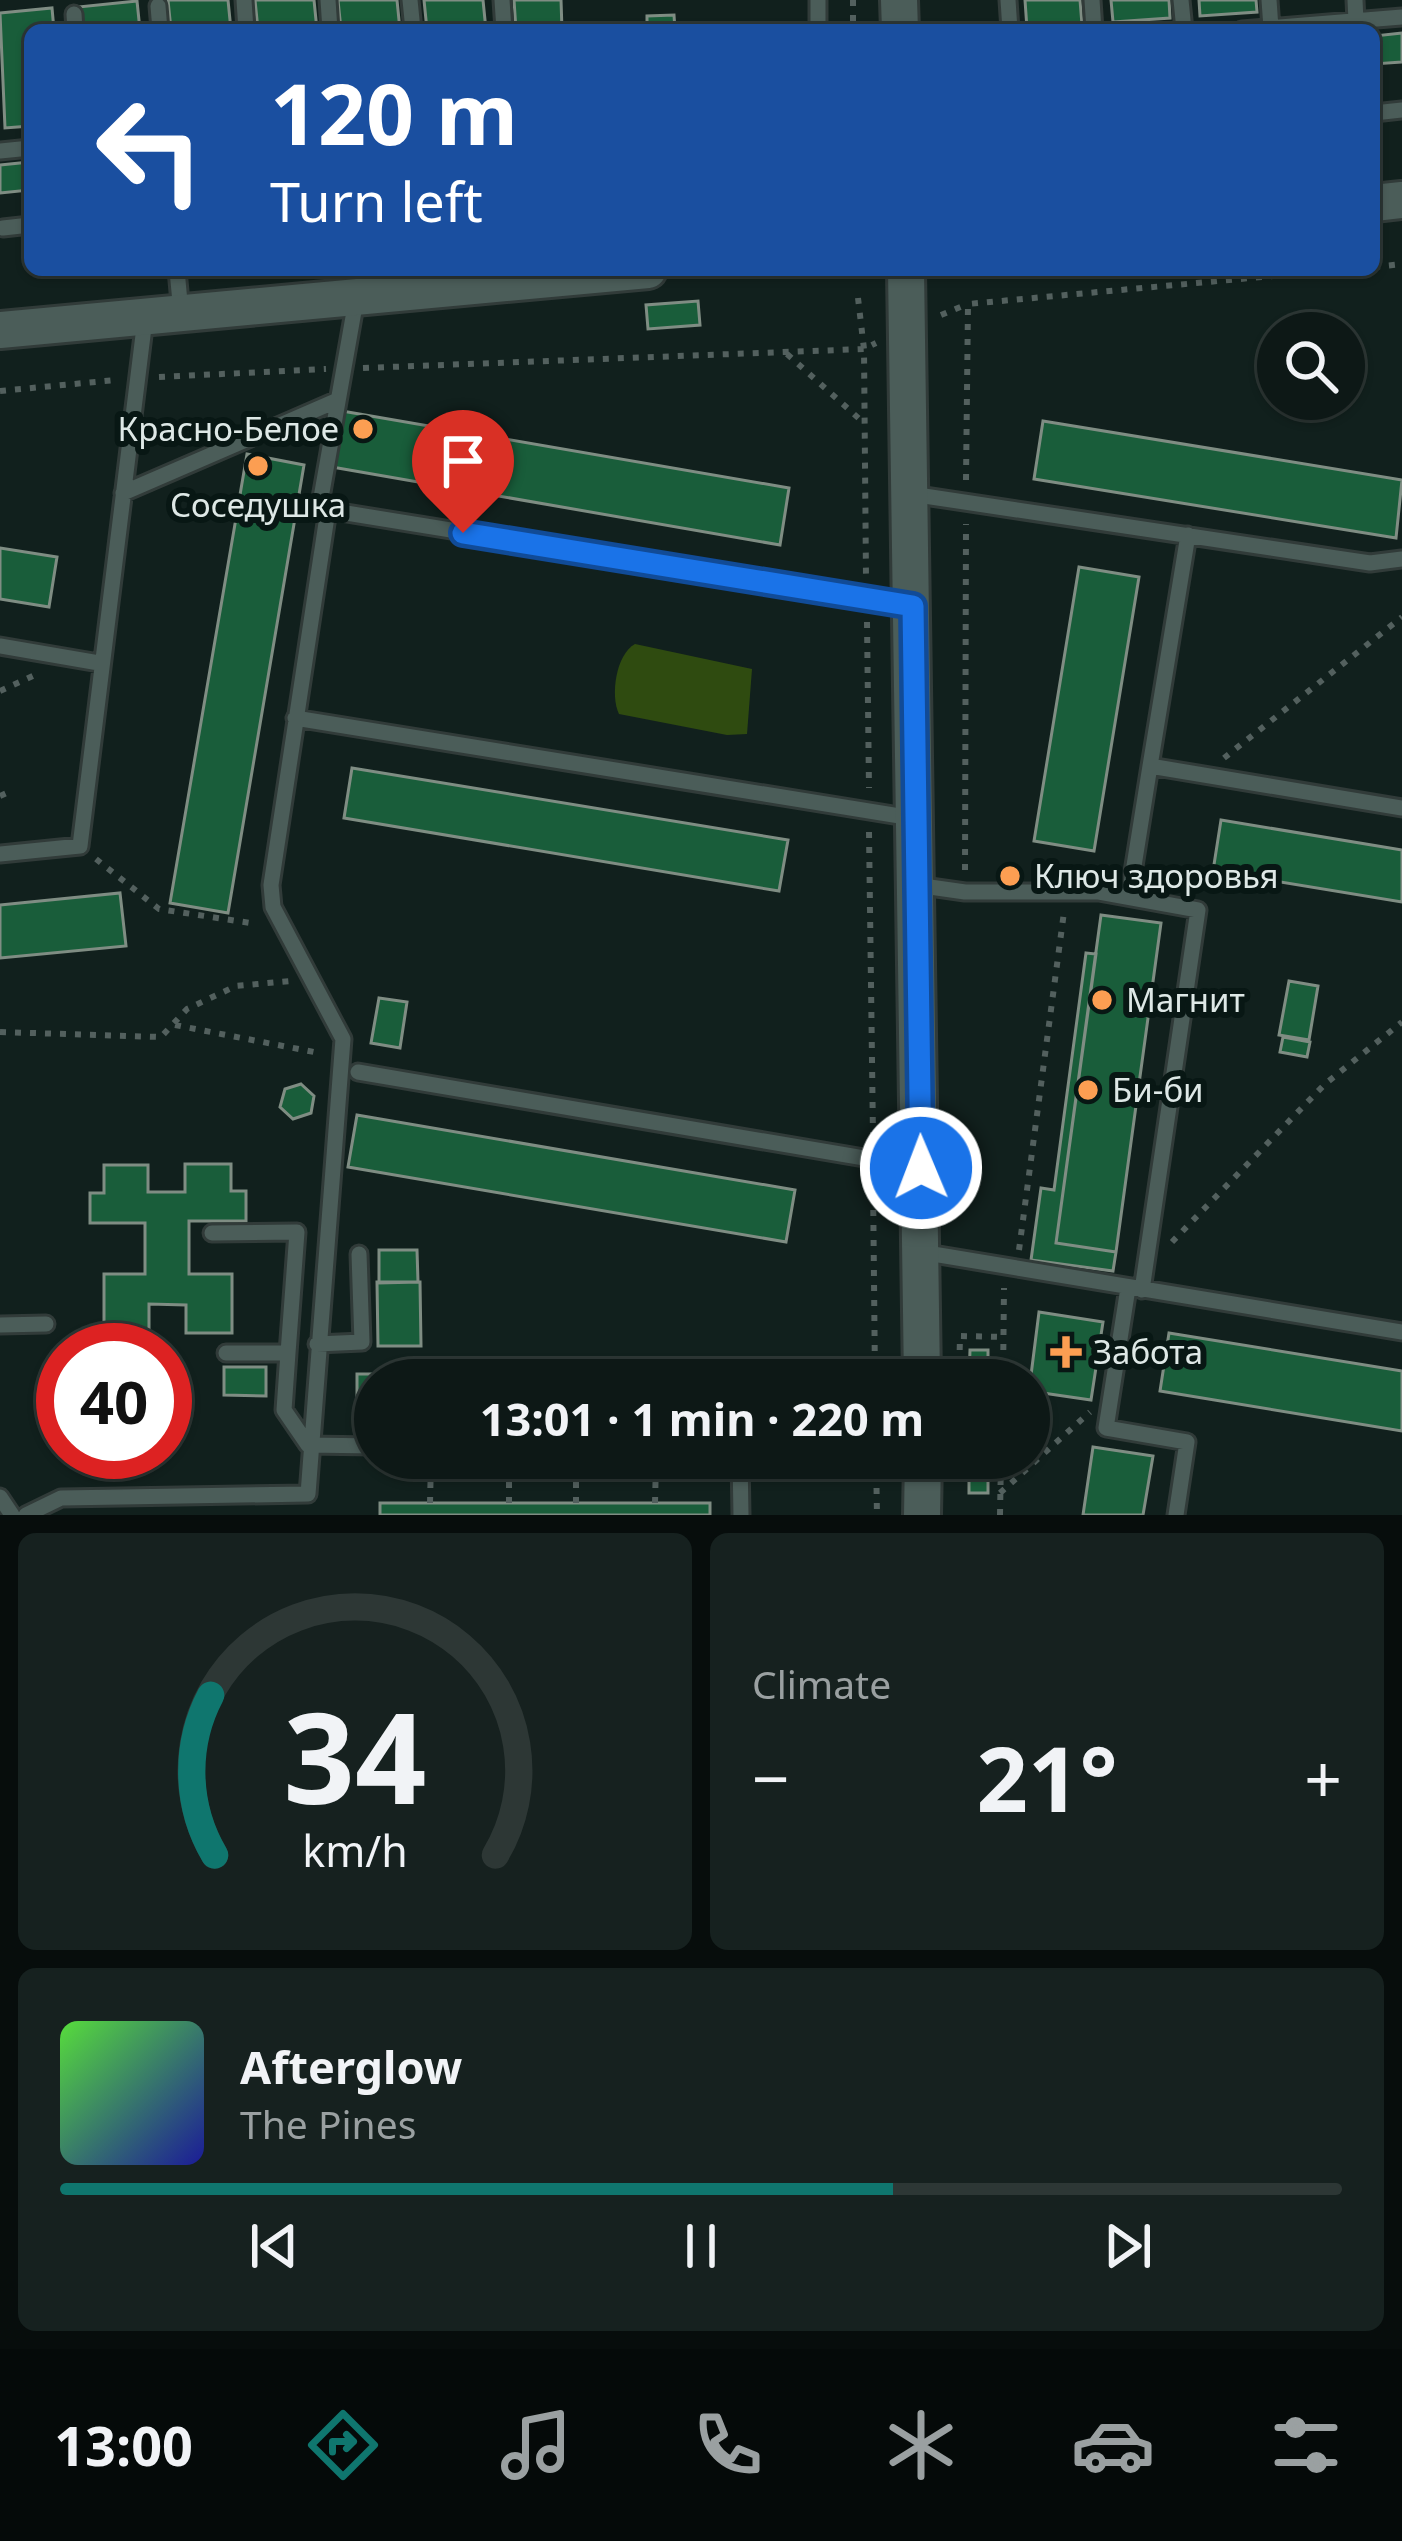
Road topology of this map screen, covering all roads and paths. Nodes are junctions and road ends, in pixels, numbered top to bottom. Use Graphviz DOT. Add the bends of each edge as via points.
graph roads {
  1 [pos="1355,0"];
  2 [pos="158,7"];
  3 [pos="1402,16"];
  4 [pos="1357,20"];
  5 [pos="159,24"];
  6 [pos="1314,24"];
  7 [pos="24,226"];
  8 [pos="3,228"];
  9 [pos="175,276"];
  10 [pos="548,276"];
  11 [pos="905,276"];
  12 [pos="1273,276"];
  13 [pos="357,297"];
  14 [pos="858,298"];
  15 [pos="968,304"];
  16 [pos="163,315"];
  17 [pos="941,315"];
  18 [pos="0,330"];
  19 [pos="864,349"];
  20 [pos="784,352"];
  21 [pos="344,369"];
  22 [pos="137,378"];
  23 [pos="0,391"];
  24 [pos="338,400"];
  25 [pos="865,424"];
  26 [pos="123,493"];
  27 [pos="910,494"];
  28 [pos="966,502"];
  29 [pos="328,510"];
  30 [pos="1188,535"];
  31 [pos="1402,559"];
  32 [pos="866,600"];
  33 [pos="913,606"];
  34 [pos="1402,617"];
  35 [pos="0,646"];
  36 [pos="99,663"];
  37 [pos="295,718"];
  38 [pos="1150,766"];
  39 [pos="1203,775"];
  40 [pos="10,792"];
  41 [pos="0,796"];
  42 [pos="1402,808"];
  43 [pos="869,811"];
  44 [pos="915,818"];
  45 [pos="80,846"];
  46 [pos="0,854"];
  47 [pos="916,885"];
  48 [pos="965,892"];
  49 [pos="1130,897"];
  50 [pos="1045,904"];
  51 [pos="284,928"];
  52 [pos="311,979"];
  53 [pos="1402,1022"];
  54 [pos="175,1025"];
  55 [pos="0,1032"];
  56 [pos="341,1057"];
  57 [pos="358,1072"];
  58 [pos="873,1160"];
  59 [pos="921,1168"];
  60 [pos="212,1233"];
  61 [pos="920,1252"];
  62 [pos="359,1254"];
  63 [pos="1004,1267"];
  64 [pos="1145,1270"];
  65 [pos="1135,1289"];
  66 [pos="0,1324"];
  67 [pos="36,1324"];
  68 [pos="1402,1331"];
  69 [pos="1004,1337"];
  70 [pos="317,1344"];
  71 [pos="226,1353"];
  72 [pos="288,1353"];
  73 [pos="875,1359"];
  74 [pos="922,1359"];
  75 [pos="959,1359"];
  76 [pos="1003,1359"];
  77 [pos="1108,1414"];
  78 [pos="308,1445"];
  79 [pos="354,1451"];
  80 [pos="431,1479"];
  81 [pos="509,1479"];
  82 [pos="576,1479"];
  83 [pos="656,1479"];
  84 [pos="740,1479"];
  85 [pos="876,1479"];
  86 [pos="923,1479"];
  87 [pos="1000,1479"];
  88 [pos="1000,1493"];
  89 [pos="0,1497"];
  90 [pos="430,1503"];
  91 [pos="509,1503"];
  92 [pos="576,1503"];
  93 [pos="655,1503"];
  94 [pos="12,1515"];
  95 [pos="26,1515"];
  96 [pos="741,1515"];
  97 [pos="877,1515"];
  98 [pos="922,1515"];
  99 [pos="1000,1515"];
  100 [pos="1176,1515"];
  1 -- 4 [label="lane"];
  2 -- 5 [label="lane"];
  3 -- 4 [label="lane"];
  4 -- 6 [label="lane"];
  7 -- 8 [label="lane"];
  9 -- 16 [label="lane"];
  10 -- 13 [label="street"];
  11 -- 27 [label="street"];
  12 -- 15 [label="path"];
  13 -- 16 [label="street"];
  13 -- 21 [label="lane"];
  14 -- 19 [label="path"];
  15 -- 17 [label="path"];
  15 -- 28 [label="path"];
  16 -- 18 [label="street"];
  16 -- 22 [label="lane"];
  19 -- 20 [label="path"];
  19 -- 25 [label="path"];
  20 -- 21 [label="path"];
  20 -- 25 [label="path"];
  21 -- 22 [label="path"];
  21 -- 24 [label="lane"];
  22 -- 23 [label="path"];
  22 -- 26 [label="lane"];
  24 -- 26 [label="lane"];
  24 -- 29 [label="lane" via="319,508"];
  25 -- 32 [label="path"];
  26 -- 36 [label="lane"];
  27 -- 28 [label="lane"];
  27 -- 33 [label="street"];
  28 -- 30 [label="lane"];
  28 -- 48 [label="path"];
  29 -- 32 [label="lane"];
  29 -- 37 [label="lane"];
  30 -- 31 [label="lane" via="1370,563"];
  30 -- 38 [label="lane"];
  32 -- 33 [label="lane"];
  32 -- 43 [label="path"];
  33 -- 44 [label="street"];
  34 -- 39 [label="path"];
  35 -- 36 [label="lane"];
  36 -- 45 [label="lane"];
  37 -- 43 [label="lane"];
  37 -- 51 [label="lane" via="271,885"];
  38 -- 39 [label="lane"];
  38 -- 49 [label="lane"];
  39 -- 42 [label="lane"];
  40 -- 41 [label="path"];
  43 -- 44 [label="lane"];
  43 -- 58 [label="path"];
  44 -- 47 [label="street"];
  45 -- 46 [label="lane"];
  45 -- 51 [label="path" via="159,909"];
  47 -- 48 [label="lane"];
  47 -- 59 [label="street"];
  48 -- 49 [label="lane"];
  49 -- 64 [label="lane" via="1198,910"];
  50 -- 63 [label="path" via="1065,908 1020,1250"];
  51 -- 52 [label="lane"];
  52 -- 54 [label="path" via="236,986 188,1009"];
  52 -- 56 [label="lane" via="343,1039"];
  53 -- 64 [label="path" via="1325,1084"];
  54 -- 55 [label="path" via="161,1037"];
  54 -- 56 [label="path"];
  56 -- 70 [label="lane"];
  57 -- 58 [label="lane"];
  58 -- 59 [label="lane"];
  58 -- 73 [label="path"];
  59 -- 61 [label="street"];
  60 -- 72 [label="lane" via="297,1232"];
  61 -- 63 [label="lane"];
  61 -- 74 [label="street"];
  62 -- 70 [label="lane" via="362,1342"];
  63 -- 65 [label="lane"];
  63 -- 69 [label="path"];
  64 -- 65 [label="lane"];
  65 -- 68 [label="lane"];
  65 -- 77 [label="lane"];
  66 -- 67 [label="lane"];
  69 -- 75 [label="path" via="959,1336"];
  69 -- 76 [label="path"];
  70 -- 78 [label="lane"];
  71 -- 72 [label="lane"];
  72 -- 78 [label="lane" via="284,1410"];
  77 -- 88 [label="path" via="1084,1411"];
  77 -- 100 [label="lane" via="1106,1428 1187,1442"];
  78 -- 79 [label="lane"];
  78 -- 95 [label="lane" via="308,1494 61,1498"];
  80 -- 90 [label="path"];
  81 -- 91 [label="path"];
  82 -- 92 [label="path"];
  83 -- 93 [label="path"];
  84 -- 96 [label="lane"];
  85 -- 97 [label="path"];
  86 -- 98 [label="street"];
  87 -- 88 [label="path"];
  88 -- 99 [label="path"];
  89 -- 94 [label="lane"];
}
